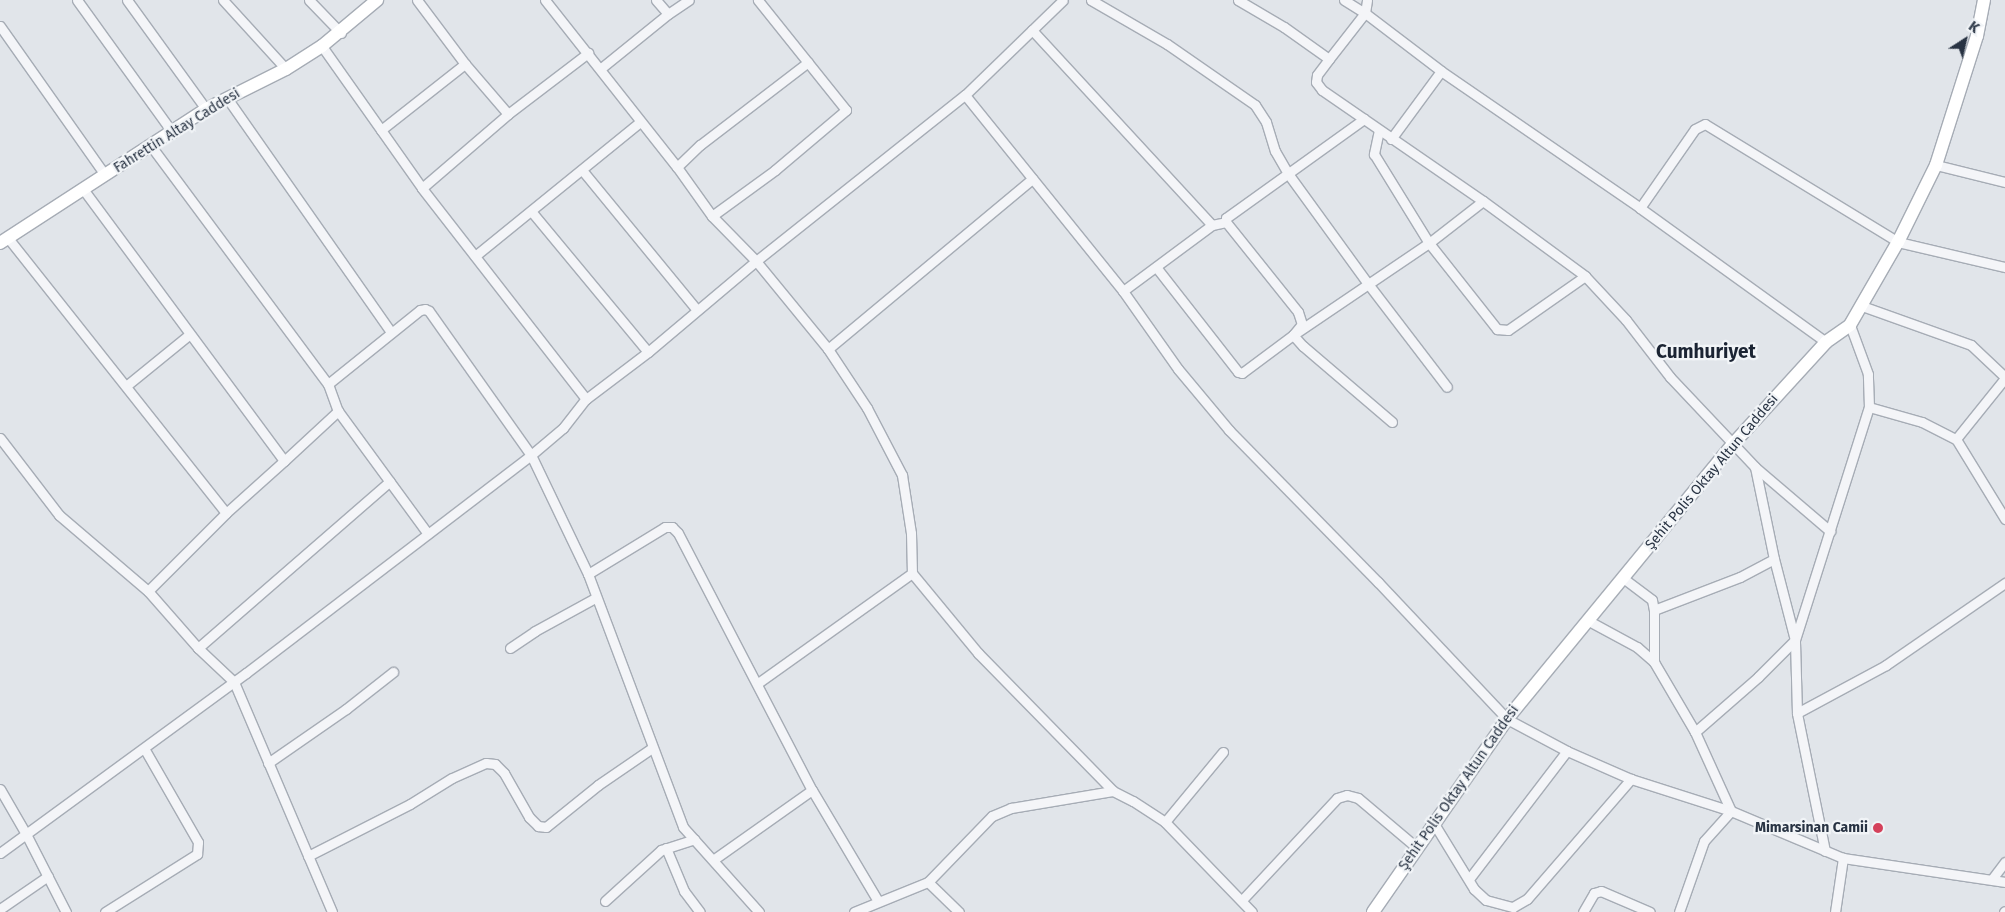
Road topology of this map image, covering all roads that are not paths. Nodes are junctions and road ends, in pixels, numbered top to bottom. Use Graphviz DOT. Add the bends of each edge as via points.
graph roads {
  1 [pos="77,0"];
  2 [pos="127,0"];
  3 [pos="223,0"];
  4 [pos="309,0"];
  5 [pos="377,0"];
  6 [pos="417,0"];
  7 [pos="545,0"];
  8 [pos="656,0"];
  9 [pos="689,0"];
  10 [pos="758,0"];
  11 [pos="1063,0"];
  12 [pos="1091,0"];
  13 [pos="1238,0"];
  14 [pos="1344,0"];
  15 [pos="1367,0"];
  16 [pos="1981,2"];
  17 [pos="1365,13"];
  18 [pos="668,14"];
  19 [pos="0,26"];
  20 [pos="1032,30"];
  21 [pos="341,33"];
  22 [pos="322,46"];
  23 [pos="588,53"];
  24 [pos="1329,59"];
  25 [pos="808,62"];
  26 [pos="465,64"];
  27 [pos="286,68"];
  28 [pos="600,69"];
  29 [pos="1441,71"];
  30 [pos="965,95"];
  31 [pos="227,98"];
  32 [pos="206,110"];
  33 [pos="508,114"];
  34 [pos="1364,120"];
  35 [pos="640,122"];
  36 [pos="381,130"];
  37 [pos="1379,130"];
  38 [pos="173,133"];
  39 [pos="1391,139"];
  40 [pos="151,146"];
  41 [pos="1936,165"];
  42 [pos="677,167"];
  43 [pos="582,170"];
  44 [pos="105,175"];
  45 [pos="1289,175"];
  46 [pos="1032,179"];
  47 [pos="2005,182"];
  48 [pos="422,188"];
  49 [pos="83,189"];
  50 [pos="1483,201"];
  51 [pos="1640,208"];
  52 [pos="531,211"];
  53 [pos="712,216"];
  54 [pos="1226,222"];
  55 [pos="1212,225"];
  56 [pos="4,240"];
  57 [pos="1898,242"];
  58 [pos="1428,243"];
  59 [pos="475,256"];
  60 [pos="756,260"];
  61 [pos="2005,267"];
  62 [pos="1156,268"];
  63 [pos="1585,276"];
  64 [pos="1369,284"];
  65 [pos="1123,291"];
  66 [pos="1862,306"];
  67 [pos="697,310"];
  68 [pos="1850,325"];
  69 [pos="391,332"];
  70 [pos="190,334"];
  71 [pos="1293,335"];
  72 [pos="1826,342"];
  73 [pos="828,349"];
  74 [pos="648,352"];
  75 [pos="2005,378"];
  76 [pos="328,384"];
  77 [pos="126,386"];
  78 [pos="1447,387"];
  79 [pos="586,399"];
  80 [pos="1869,407"];
  81 [pos="338,412"];
  82 [pos="1392,422"];
  83 [pos="0,438"];
  84 [pos="1956,439"];
  85 [pos="1733,444"];
  86 [pos="531,455"];
  87 [pos="284,461"];
  88 [pos="1755,468"];
  89 [pos="390,482"];
  90 [pos="226,513"];
  91 [pos="2005,519"];
  92 [pos="1830,531"];
  93 [pos="428,534"];
  94 [pos="1774,559"];
  95 [pos="912,573"];
  96 [pos="588,574"];
  97 [pos="1623,578"];
  98 [pos="2005,582"];
  99 [pos="148,591"];
  100 [pos="595,598"];
  101 [pos="1654,610"];
  102 [pos="1587,620"];
  103 [pos="1795,640"];
  104 [pos="198,648"];
  105 [pos="510,648"];
  106 [pos="1654,662"];
  107 [pos="393,672"];
  108 [pos="234,682"];
  109 [pos="758,683"];
  110 [pos="1797,713"];
  111 [pos="1507,719"];
  112 [pos="1695,732"];
  113 [pos="144,748"];
  114 [pos="652,748"];
  115 [pos="1567,751"];
  116 [pos="1223,752"];
  117 [pos="268,763"];
  118 [pos="1631,780"];
  119 [pos="0,789"];
  120 [pos="812,790"];
  121 [pos="1113,792"];
  122 [pos="1731,811"];
  123 [pos="1165,822"];
  124 [pos="1433,822"];
  125 [pos="26,834"];
  126 [pos="694,840"];
  127 [pos="1416,846"];
  128 [pos="666,848"];
  129 [pos="1825,851"];
  130 [pos="0,853"];
  131 [pos="308,856"];
  132 [pos="1843,858"];
  133 [pos="713,860"];
  134 [pos="2005,862"];
  135 [pos="48,876"];
  136 [pos="1992,879"];
  137 [pos="1469,880"];
  138 [pos="928,882"];
  139 [pos="2005,882"];
  140 [pos="1242,900"];
  141 [pos="605,901"];
  142 [pos="878,901"];
  143 [pos="0,909"];
  144 [pos="66,912"];
  145 [pos="105,912"];
  146 [pos="332,912"];
  147 [pos="700,912"];
  148 [pos="759,912"];
  149 [pos="854,912"];
  150 [pos="959,912"];
  151 [pos="1252,912"];
  152 [pos="1373,912"];
  153 [pos="1583,912"];
  154 [pos="1650,912"];
  155 [pos="1679,912"];
  156 [pos="1835,912"];
  1 -- 38 [label="street"];
  2 -- 32 [label="street"];
  3 -- 27 [label="street"];
  4 -- 21 [label="street"];
  5 -- 21 [label="street, Fahrettin Altay Caddesi"];
  6 -- 26 [label="street"];
  7 -- 23 [label="street"];
  8 -- 18 [label="street"];
  9 -- 18 [label="street"];
  10 -- 25 [label="street"];
  11 -- 20 [label="street"];
  12 -- 45 [label="street" via="1166,44 1255,105"];
  13 -- 24 [label="street"];
  14 -- 17 [label="street"];
  15 -- 17 [label="street"];
  16 -- 41 [label="street, Şehit Polis Oktay Altun Caddesi" via="1976,36"];
  17 -- 24 [label="street"];
  17 -- 29 [label="street"];
  18 -- 28 [label="street"];
  19 -- 44 [label="street"];
  20 -- 30 [label="street"];
  20 -- 55 [label="street"];
  21 -- 22 [label="street, Fahrettin Altay Caddesi"];
  22 -- 27 [label="street, Fahrettin Altay Caddesi"];
  22 -- 36 [label="street"];
  23 -- 28 [label="street"];
  23 -- 33 [label="street"];
  24 -- 34 [label="street" via="1317,75 1316,82 1322,90"];
  25 -- 42 [label="street" via="700,145"];
  25 -- 53 [label="street" via="846,110 775,170"];
  26 -- 33 [label="street"];
  26 -- 36 [label="street"];
  27 -- 31 [label="street, Fahrettin Altay Caddesi"];
  28 -- 35 [label="street"];
  29 -- 39 [label="street"];
  29 -- 51 [label="street"];
  30 -- 46 [label="street"];
  30 -- 60 [label="street"];
  31 -- 32 [label="street, Fahrettin Altay Caddesi"];
  31 -- 69 [label="street"];
  32 -- 38 [label="street, Fahrettin Altay Caddesi"];
  33 -- 48 [label="street"];
  34 -- 37 [label="street"];
  34 -- 45 [label="street"];
  35 -- 42 [label="street"];
  35 -- 43 [label="street"];
  36 -- 48 [label="street"];
  37 -- 39 [label="street"];
  37 -- 58 [label="street" via="1374,154"];
  38 -- 40 [label="street, Fahrettin Altay Caddesi"];
  39 -- 50 [label="street"];
  40 -- 44 [label="street, Fahrettin Altay Caddesi"];
  40 -- 76 [label="street"];
  41 -- 47 [label="street"];
  41 -- 57 [label="street, Şehit Polis Oktay Altun Caddesi"];
  42 -- 53 [label="street"];
  43 -- 52 [label="street"];
  43 -- 67 [label="street"];
  44 -- 49 [label="street, Fahrettin Altay Caddesi"];
  45 -- 54 [label="street" via="1226,218"];
  45 -- 64 [label="street"];
  46 -- 65 [label="street"];
  46 -- 73 [label="street"];
  48 -- 59 [label="street"];
  49 -- 56 [label="street, Fahrettin Altay Caddesi"];
  49 -- 70 [label="street"];
  50 -- 58 [label="street"];
  50 -- 63 [label="street"];
  51 -- 57 [label="street" via="1695,129 1706,124"];
  51 -- 72 [label="street"];
  52 -- 59 [label="street"];
  52 -- 74 [label="street"];
  53 -- 60 [label="street"];
  54 -- 55 [label="street"];
  54 -- 71 [label="street" via="1298,312 1302,324"];
  55 -- 62 [label="street"];
  56 -- 77 [label="street"];
  57 -- 61 [label="street"];
  57 -- 66 [label="street, Şehit Polis Oktay Altun Caddesi"];
  58 -- 63 [label="street" via="1500,331 1508,330"];
  58 -- 64 [label="street"];
  59 -- 79 [label="street"];
  60 -- 67 [label="street"];
  60 -- 73 [label="street"];
  62 -- 65 [label="street"];
  62 -- 71 [label="street" via="1238,372 1242,373"];
  63 -- 85 [label="street" via="1626,320 1670,377"];
  64 -- 71 [label="street"];
  64 -- 78 [label="street"];
  65 -- 111 [label="street" via="1178,369 1229,430"];
  66 -- 68 [label="street, Şehit Polis Oktay Altun Caddesi"];
  66 -- 75 [label="street" via="1971,345"];
  67 -- 74 [label="street"];
  68 -- 72 [label="street, Şehit Polis Oktay Altun Caddesi"];
  68 -- 80 [label="street" via="1868,374"];
  69 -- 76 [label="street"];
  69 -- 86 [label="street" via="420,310 429,312"];
  70 -- 77 [label="street"];
  70 -- 87 [label="street"];
  71 -- 82 [label="street"];
  72 -- 85 [label="street, Şehit Polis Oktay Altun Caddesi"];
  73 -- 95 [label="street" via="867,408 902,475 911,533"];
  74 -- 79 [label="street"];
  75 -- 84 [label="street"];
  76 -- 81 [label="street"];
  77 -- 90 [label="street"];
  79 -- 86 [label="street" via="563,428"];
  80 -- 84 [label="street" via="1922,422"];
  80 -- 92 [label="street"];
  81 -- 87 [label="street"];
  81 -- 89 [label="street"];
  83 -- 99 [label="street" via="59,515"];
  84 -- 91 [label="street"];
  85 -- 88 [label="street"];
  85 -- 97 [label="street, Şehit Polis Oktay Altun Caddesi"];
  86 -- 93 [label="street"];
  86 -- 96 [label="street"];
  87 -- 90 [label="street"];
  88 -- 92 [label="street"];
  88 -- 94 [label="street"];
  89 -- 93 [label="street"];
  89 -- 104 [label="street"];
  90 -- 99 [label="street"];
  92 -- 103 [label="street"];
  93 -- 108 [label="street"];
  94 -- 101 [label="street" via="1740,577"];
  94 -- 103 [label="street"];
  95 -- 109 [label="street"];
  95 -- 121 [label="street" via="978,653"];
  96 -- 100 [label="street"];
  96 -- 109 [label="street" via="665,527 672,528 709,587"];
  97 -- 101 [label="street" via="1652,600"];
  97 -- 102 [label="street, Şehit Polis Oktay Altun Caddesi"];
  98 -- 110 [label="street" via="1886,665"];
  99 -- 104 [label="street"];
  100 -- 105 [label="street"];
  100 -- 114 [label="street"];
  101 -- 106 [label="street"];
  102 -- 106 [label="street" via="1637,647"];
  102 -- 111 [label="street, Şehit Polis Oktay Altun Caddesi"];
  103 -- 110 [label="street"];
  103 -- 112 [label="street" via="1758,678"];
  104 -- 108 [label="street"];
  106 -- 112 [label="street"];
  107 -- 117 [label="street"];
  108 -- 113 [label="street"];
  108 -- 117 [label="street"];
  109 -- 120 [label="street"];
  110 -- 129 [label="street"];
  111 -- 115 [label="street"];
  111 -- 124 [label="street, Şehit Polis Oktay Altun Caddesi"];
  112 -- 122 [label="street"];
  113 -- 125 [label="street"];
  113 -- 145 [label="street" via="198,842 197,854"];
  114 -- 126 [label="street" via="683,827"];
  114 -- 131 [label="street" via="598,785 546,827 538,826 529,817 504,773 495,764 486,763"];
  115 -- 118 [label="street"];
  115 -- 137 [label="street"];
  116 -- 123 [label="street"];
  117 -- 131 [label="street"];
  118 -- 122 [label="street"];
  118 -- 137 [label="street" via="1526,900 1513,907 1486,900"];
  119 -- 125 [label="street"];
  120 -- 133 [label="street"];
  120 -- 142 [label="street"];
  121 -- 123 [label="street"];
  121 -- 138 [label="street" via="1011,808 992,816"];
  122 -- 129 [label="street"];
  122 -- 155 [label="street" via="1704,841"];
  123 -- 140 [label="street"];
  124 -- 127 [label="street, Şehit Polis Oktay Altun Caddesi"];
  124 -- 137 [label="street"];
  125 -- 130 [label="street"];
  125 -- 135 [label="street"];
  126 -- 128 [label="street"];
  126 -- 133 [label="street"];
  127 -- 140 [label="street" via="1358,798 1347,795 1336,798"];
  127 -- 152 [label="street, Şehit Polis Oktay Altun Caddesi"];
  128 -- 141 [label="street"];
  128 -- 147 [label="street" via="684,891"];
  129 -- 132 [label="street"];
  131 -- 146 [label="street"];
  132 -- 136 [label="street"];
  132 -- 156 [label="street"];
  133 -- 148 [label="street"];
  134 -- 136 [label="street"];
  135 -- 143 [label="street"];
  135 -- 144 [label="street"];
  136 -- 139 [label="street"];
  138 -- 142 [label="street"];
  138 -- 150 [label="street"];
  140 -- 151 [label="street"];
  142 -- 149 [label="street"];
  153 -- 154 [label="street" via="1594,893 1601,891"];
}
